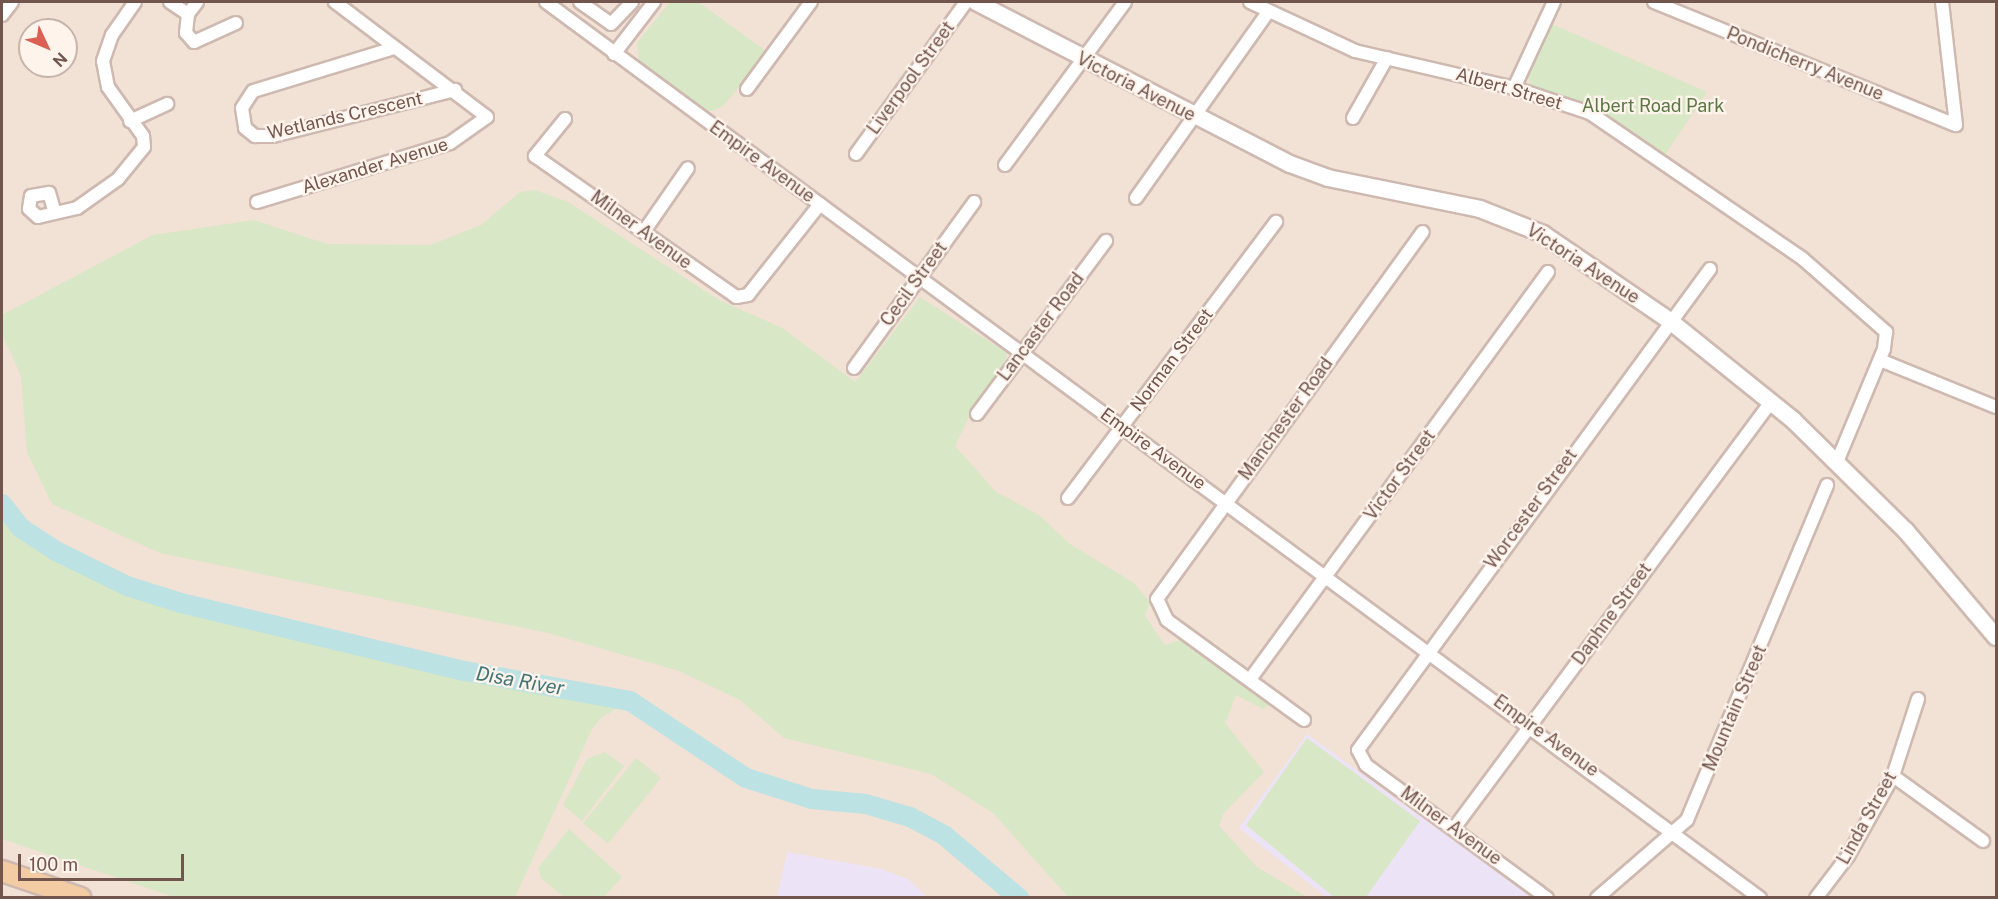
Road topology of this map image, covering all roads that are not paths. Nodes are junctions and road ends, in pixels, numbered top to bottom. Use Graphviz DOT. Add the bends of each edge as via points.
graph roads {
  1 [pos="12,2"];
  2 [pos="135,2"];
  3 [pos="170,2"];
  4 [pos="197,2"];
  5 [pos="335,2"];
  6 [pos="546,2"];
  7 [pos="580,2"];
  8 [pos="632,2"];
  9 [pos="654,2"];
  10 [pos="811,2"];
  11 [pos="966,2"];
  12 [pos="976,2"];
  13 [pos="1125,2"];
  14 [pos="1250,2"];
  15 [pos="1554,2"];
  16 [pos="1654,2"];
  17 [pos="1942,2"];
  18 [pos="1269,11"];
  19 [pos="188,14"];
  20 [pos="2,15"];
  21 [pos="236,23"];
  22 [pos="394,48"];
  23 [pos="614,54"];
  24 [pos="1388,58"];
  25 [pos="1080,60"];
  26 [pos="747,88"];
  27 [pos="1514,88"];
  28 [pos="455,90"];
  29 [pos="167,104"];
  30 [pos="1194,117"];
  31 [pos="1353,118"];
  32 [pos="565,119"];
  33 [pos="130,121"];
  34 [pos="856,154"];
  35 [pos="1005,165"];
  36 [pos="688,168"];
  37 [pos="1136,198"];
  38 [pos="257,202"];
  39 [pos="974,202"];
  40 [pos="820,204"];
  41 [pos="54,210"];
  42 [pos="1276,222"];
  43 [pos="645,230"];
  44 [pos="1423,232"];
  45 [pos="1106,241"];
  46 [pos="1710,269"];
  47 [pos="1548,272"];
  48 [pos="919,278"];
  49 [pos="1670,321"];
  50 [pos="1022,353"];
  51 [pos="1880,360"];
  52 [pos="855,368"];
  53 [pos="1771,402"];
  54 [pos="1996,407"];
  55 [pos="977,414"];
  56 [pos="1122,426"];
  57 [pos="1837,462"];
  58 [pos="1827,485"];
  59 [pos="1068,498"];
  60 [pos="1225,501"];
  61 [pos="1326,576"];
  62 [pos="1996,637"];
  63 [pos="1428,650"];
  64 [pos="1251,678"];
  65 [pos="1918,699"];
  66 [pos="1304,720"];
  67 [pos="1530,724"];
  68 [pos="1358,753"];
  69 [pos="1893,776"];
  70 [pos="1455,827"];
  71 [pos="1678,833"];
  72 [pos="1983,841"];
  73 [pos="2,871"];
  74 [pos="81,897"];
  75 [pos="1547,897"];
  76 [pos="1598,897"];
  77 [pos="1760,897"];
  78 [pos="1816,897"];
  1 -- 20 [label="street"];
  2 -- 33 [label="street" via="112,35 103,61 108,87"];
  3 -- 19 [label="street"];
  4 -- 19 [label="street"];
  5 -- 22 [label="street"];
  6 -- 23 [label="street, Empire Avenue"];
  7 -- 8 [label="street" via="611,24"];
  9 -- 23 [label="street"];
  10 -- 26 [label="street"];
  11 -- 34 [label="street, Liverpool Street"];
  12 -- 25 [label="street, Victoria Avenue"];
  13 -- 25 [label="street"];
  14 -- 18 [label="street, Albert Street"];
  15 -- 27 [label="street"];
  16 -- 17 [label="street, Pondicherry Avenue" via="1956,125"];
  18 -- 24 [label="street, Albert Street" via="1355,51"];
  18 -- 30 [label="street"];
  19 -- 21 [label="street" via="185,30 194,42"];
  22 -- 28 [label="street"];
  22 -- 28 [label="street, Wetlands Crescent" via="254,91 242,108 245,128 255,136 273,136"];
  23 -- 40 [label="street, Empire Avenue"];
  24 -- 27 [label="street, Albert Street"];
  24 -- 31 [label="street"];
  25 -- 30 [label="street, Victoria Avenue"];
  25 -- 35 [label="street"];
  27 -- 51 [label="street, Albert Street" via="1602,119 1803,259 1886,332"];
  28 -- 38 [label="street, Alexander Avenue" via="487,117 450,143"];
  29 -- 33 [label="street"];
  30 -- 37 [label="street"];
  30 -- 49 [label="street, Victoria Avenue" via="1328,178 1513,220"];
  32 -- 43 [label="street, Milner Avenue" via="535,156"];
  33 -- 41 [label="street" via="145,142 141,152 87,204"];
  36 -- 43 [label="street"];
  39 -- 48 [label="street, Cecil Street"];
  40 -- 43 [label="street, Milner Avenue" via="748,295 731,295"];
  40 -- 48 [label="street, Empire Avenue"];
  42 -- 56 [label="street, Norman Street"];
  44 -- 60 [label="street, Manchester Road"];
  45 -- 50 [label="street, Lancaster Road"];
  46 -- 49 [label="street, Worcester Street"];
  47 -- 61 [label="street, Victor Street"];
  48 -- 50 [label="street, Empire Avenue"];
  48 -- 52 [label="street, Cecil Street"];
  49 -- 53 [label="street, Victoria Avenue"];
  49 -- 63 [label="street, Worcester Street"];
  50 -- 55 [label="street, Lancaster Road"];
  50 -- 56 [label="street, Empire Avenue"];
  51 -- 54 [label="street"];
  51 -- 57 [label="street"];
  53 -- 57 [label="street, Victoria Avenue"];
  53 -- 67 [label="street, Daphne Street"];
  56 -- 59 [label="street, Norman Street"];
  56 -- 60 [label="street, Empire Avenue"];
  57 -- 62 [label="street, Victoria Avenue"];
  58 -- 71 [label="street, Mountain Street"];
  60 -- 61 [label="street, Empire Avenue"];
  60 -- 64 [label="street, Manchester Road" via="1163,589 1157,608"];
  61 -- 63 [label="street, Empire Avenue"];
  61 -- 64 [label="street, Victor Street"];
  63 -- 67 [label="street, Empire Avenue"];
  63 -- 68 [label="street, Worcester Street"];
  64 -- 66 [label="street"];
  65 -- 69 [label="street, Linda Street"];
  67 -- 70 [label="street, Daphne Street"];
  67 -- 71 [label="street, Empire Avenue"];
  68 -- 70 [label="street, Milner Avenue" via="1366,765"];
  69 -- 72 [label="street"];
  69 -- 78 [label="street, Linda Street" via="1848,856"];
  70 -- 75 [label="street, Milner Avenue"];
  71 -- 76 [label="street, Mountain Street"];
  71 -- 77 [label="street, Empire Avenue"];
  73 -- 74 [label="main road"];
}
